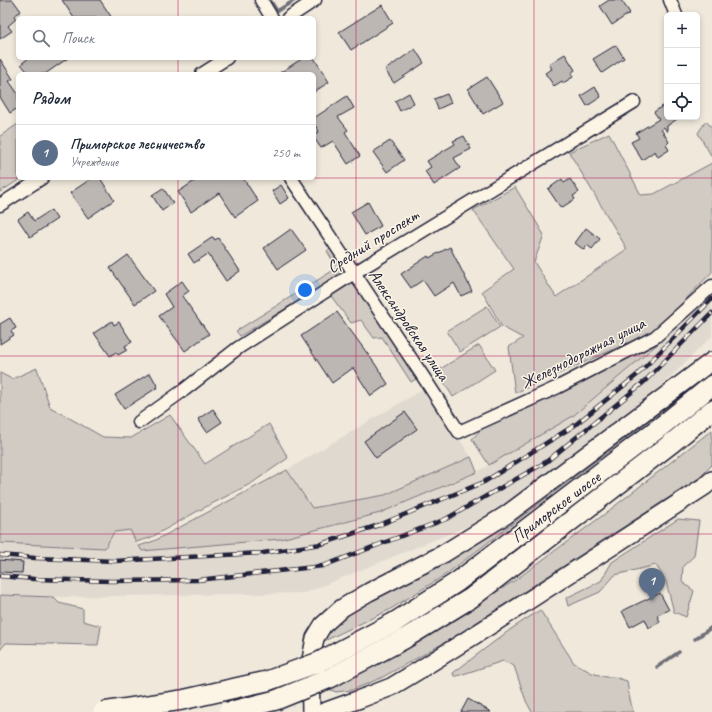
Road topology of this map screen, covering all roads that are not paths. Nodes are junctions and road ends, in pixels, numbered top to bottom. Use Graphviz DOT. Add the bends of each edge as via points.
graph roads {
  1 [pos="261,0"];
  2 [pos="315,0"];
  3 [pos="670,0"];
  4 [pos="675,12"];
  5 [pos="271,16"];
  6 [pos="291,16"];
  7 [pos="226,60"];
  8 [pos="219,69"];
  9 [pos="209,72"];
  10 [pos="634,102"];
  11 [pos="39,180"];
  12 [pos="292,180"];
  13 [pos="0,205"];
  14 [pos="354,273"];
  15 [pos="712,286"];
  16 [pos="712,361"];
  17 [pos="712,385"];
  18 [pos="712,410"];
  19 [pos="139,422"];
  20 [pos="459,432"];
  21 [pos="712,480"];
  22 [pos="103,712"];
  23 [pos="228,712"];
  24 [pos="311,712"];
  25 [pos="324,712"];
  1 -- 5 [label="street"];
  2 -- 6 [label="street"];
  3 -- 4 [label="street"];
  7 -- 8 [label="street"];
  8 -- 9 [label="street"];
  10 -- 14 [label="street, Средний проспект"];
  11 -- 13 [label="street"];
  12 -- 14 [label="street, Александровская улица"];
  14 -- 19 [label="street, Средний проспект" via="238,348"];
  14 -- 20 [label="street, Александровская улица"];
  15 -- 20 [label="street, Железнодорожная улица" via="655,337 558,387"];
  16 -- 24 [label="street" via="506,515 443,554 342,608 323,625 315,638 310,665"];
  17 -- 22 [label="main road, Приморское шоссе, bridge" via="457,582 395,622 319,662 267,681 182,700"];
  18 -- 23 [label="main road, Приморское шоссе, bridge" via="471,598 404,639 323,681 276,700"];
  21 -- 25 [label="street" via="699,491 391,687"];
}
